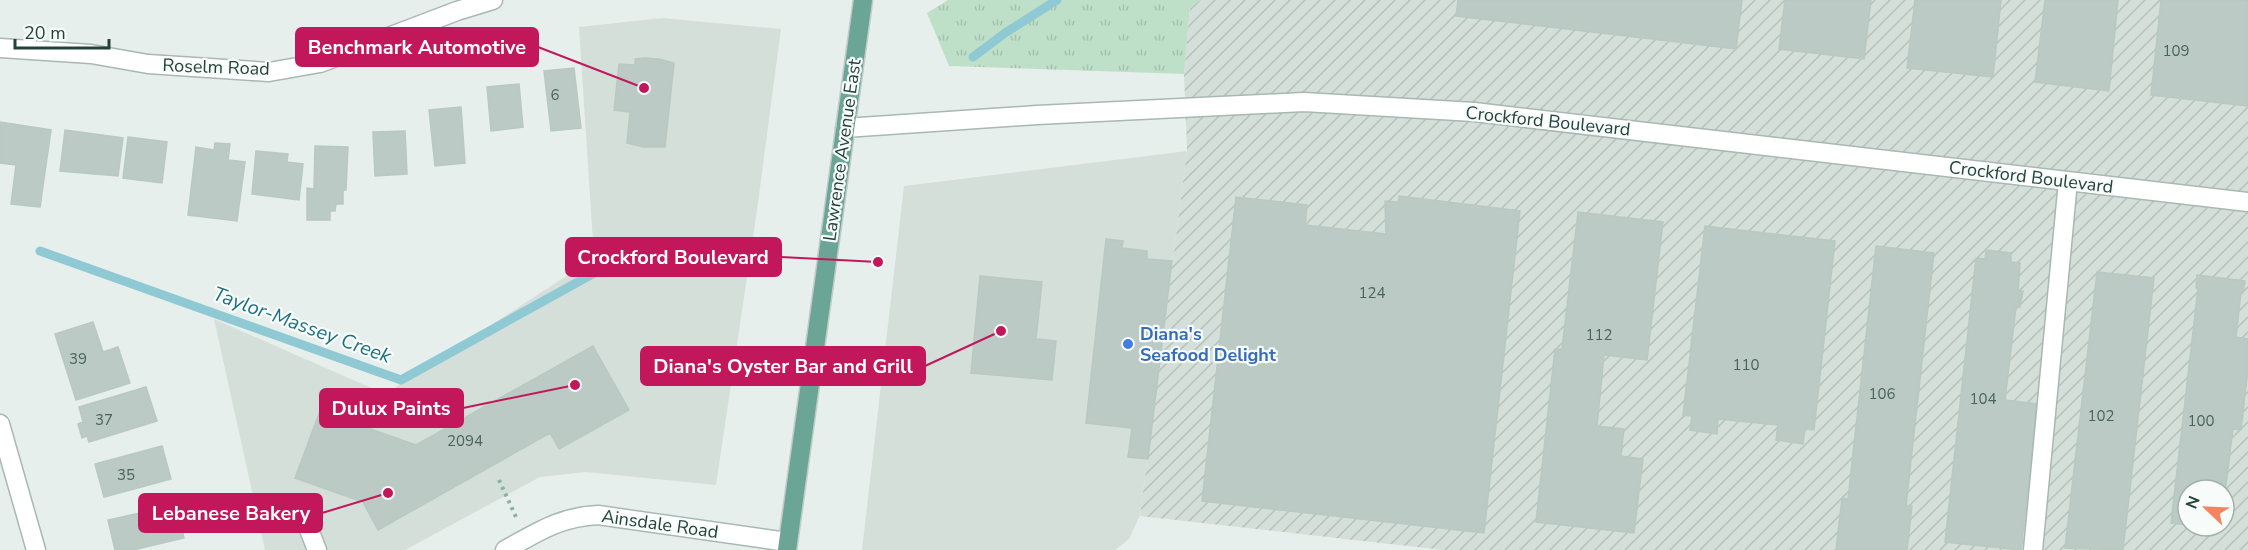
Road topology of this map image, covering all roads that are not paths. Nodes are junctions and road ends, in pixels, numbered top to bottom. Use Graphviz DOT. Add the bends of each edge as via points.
graph roads {
  1 [pos="493,0"];
  2 [pos="863,0"];
  3 [pos="0,48"];
  4 [pos="845,128"];
  5 [pos="2068,181"];
  6 [pos="2248,202"];
  7 [pos="0,424"];
  8 [pos="301,509"];
  9 [pos="787,546"];
  10 [pos="36,550"];
  11 [pos="317,550"];
  12 [pos="505,550"];
  13 [pos="2033,550"];
  1 -- 3 [label="street, Roselm Road" via="320,63 269,72"];
  2 -- 4 [label="main road, Lawrence Avenue East"];
  4 -- 5 [label="street, Crockford Boulevard" via="1304,102 1474,112"];
  4 -- 9 [label="main road, Lawrence Avenue East"];
  5 -- 6 [label="street, Crockford Boulevard"];
  5 -- 13 [label="street"];
  7 -- 10 [label="street"];
  8 -- 11 [label="street"];
  9 -- 12 [label="street, Ainsdale Road" via="598,515 557,522"];
}
